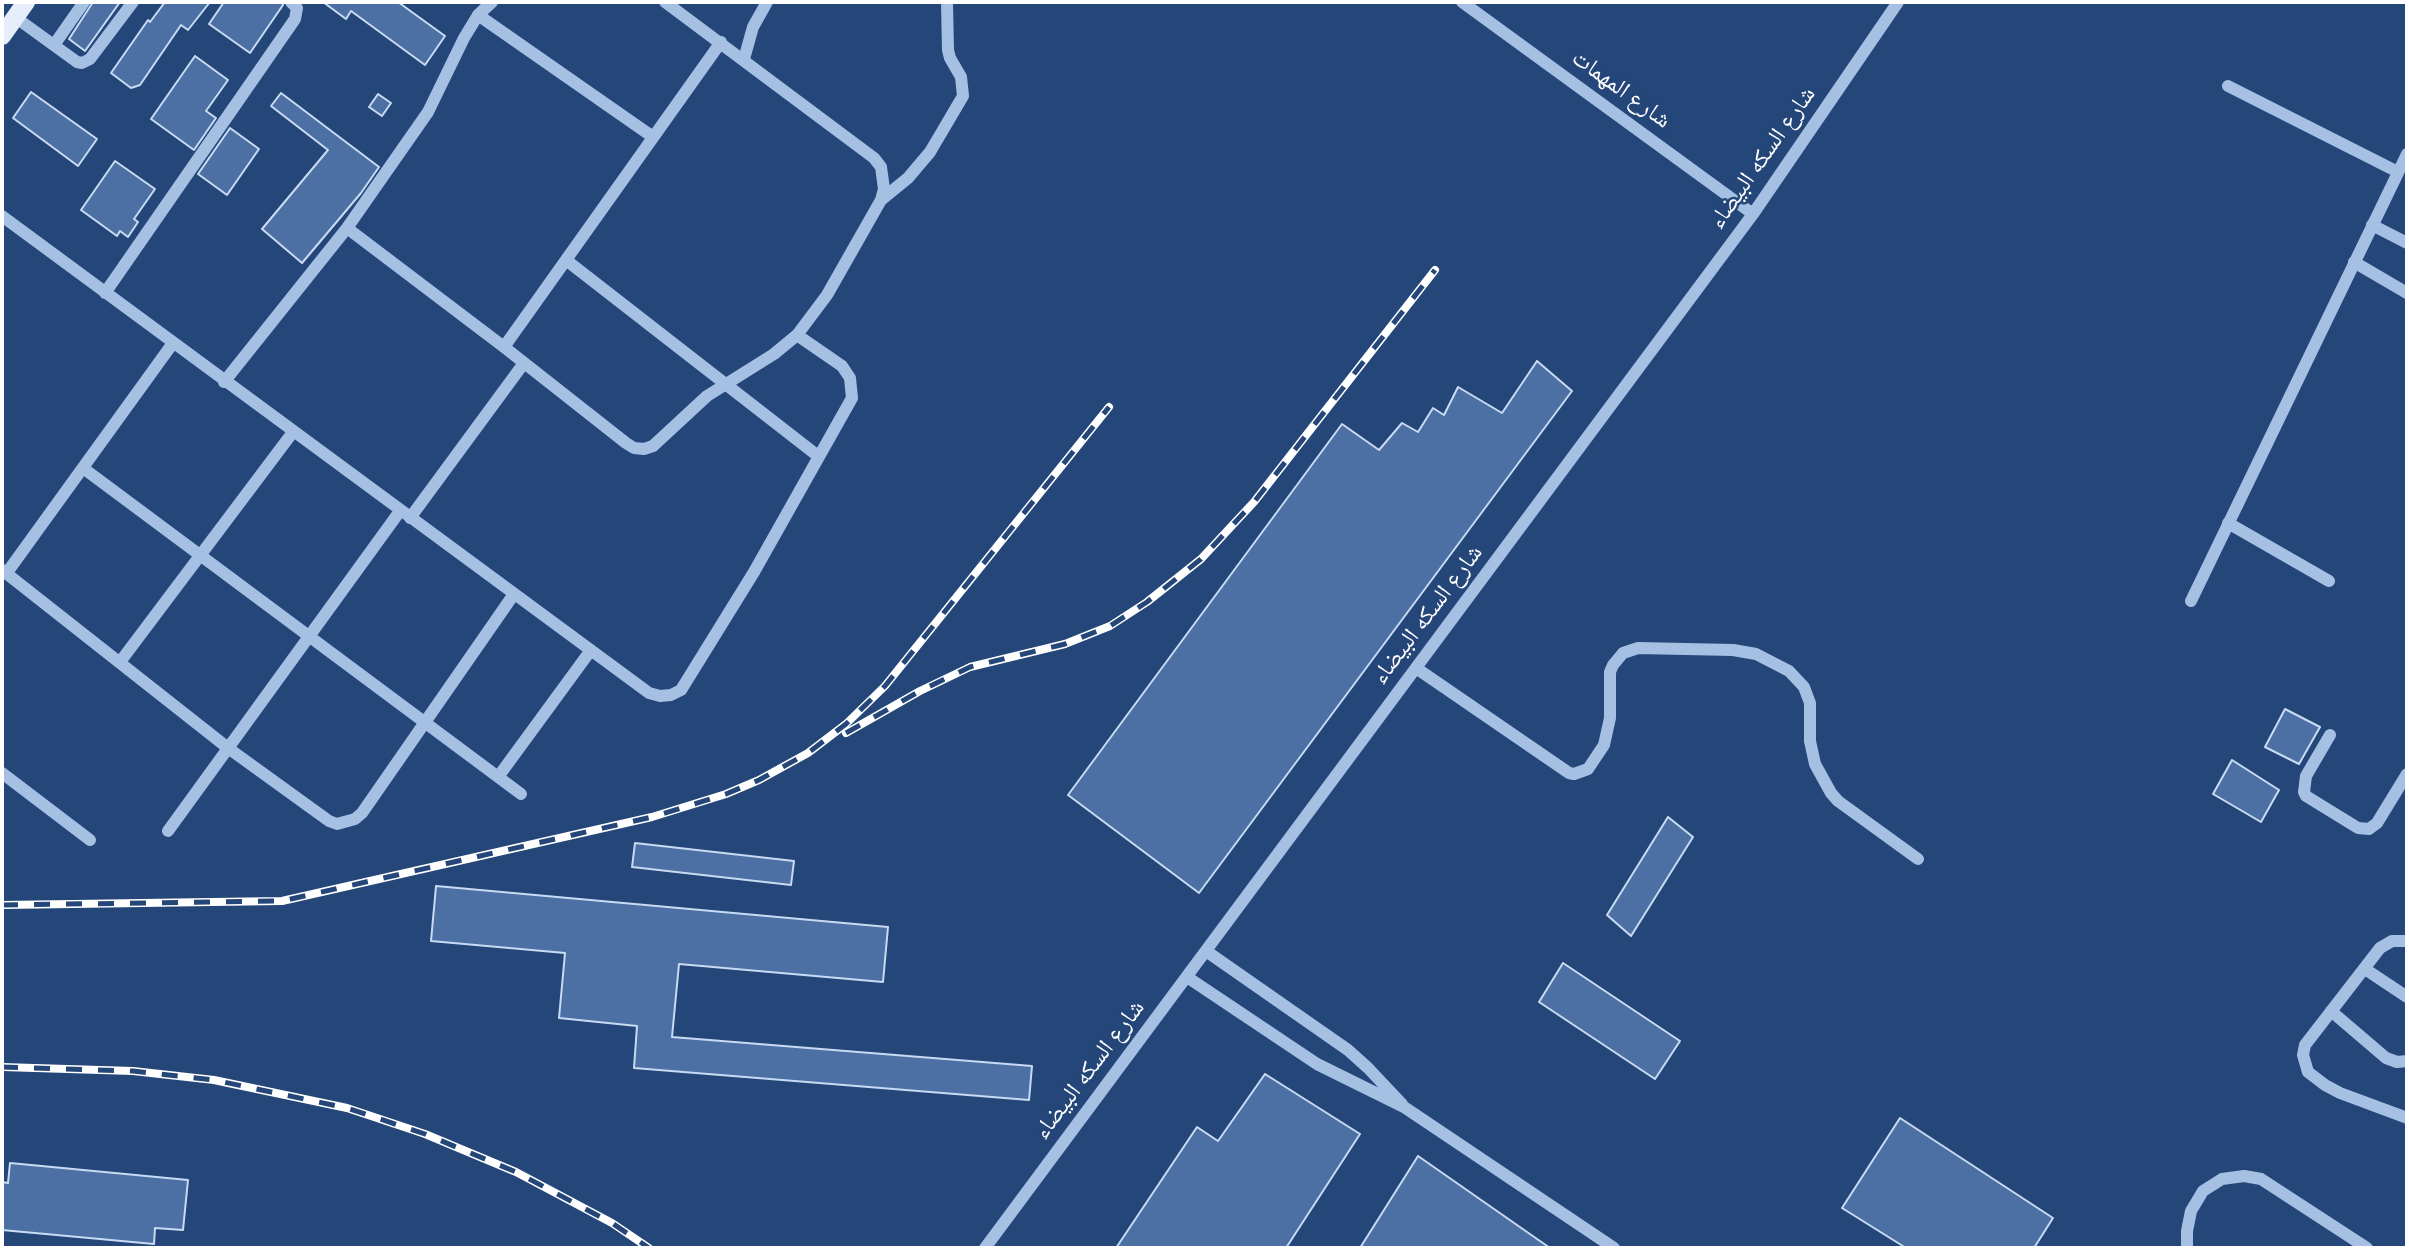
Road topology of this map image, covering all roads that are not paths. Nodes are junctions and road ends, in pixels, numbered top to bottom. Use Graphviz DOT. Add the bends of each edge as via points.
graph roads {
  1 [pos="26,2"];
  2 [pos="84,2"];
  3 [pos="133,2"];
  4 [pos="291,2"];
  5 [pos="492,2"];
  6 [pos="665,2"];
  7 [pos="767,2"];
  8 [pos="947,2"];
  9 [pos="1462,2"];
  10 [pos="1898,2"];
  11 [pos="478,15"];
  12 [pos="15,17"];
  13 [pos="2,36"];
  14 [pos="721,42"];
  15 [pos="54,45"];
  16 [pos="744,59"];
  17 [pos="2228,86"];
  18 [pos="653,137"];
  19 [pos="2407,154"];
  20 [pos="2398,172"];
  21 [pos="881,200"];
  22 [pos="1754,214"];
  23 [pos="2,216"];
  24 [pos="2372,225"];
  25 [pos="347,228"];
  26 [pos="2407,243"];
  27 [pos="566,260"];
  28 [pos="2354,262"];
  29 [pos="105,293"];
  30 [pos="2407,293"];
  31 [pos="797,335"];
  32 [pos="173,343"];
  33 [pos="504,347"];
  34 [pos="524,363"];
  35 [pos="224,382"];
  36 [pos="724,384"];
  37 [pos="293,432"];
  38 [pos="818,456"];
  39 [pos="83,468"];
  40 [pos="405,514"];
  41 [pos="2228,523"];
  42 [pos="200,555"];
  43 [pos="4,572"];
  44 [pos="2329,581"];
  45 [pos="514,594"];
  46 [pos="2191,601"];
  47 [pos="309,636"];
  48 [pos="591,650"];
  49 [pos="120,662"];
  50 [pos="1416,668"];
  51 [pos="425,722"];
  52 [pos="2330,735"];
  53 [pos="229,748"];
  54 [pos="2,773"];
  55 [pos="2407,774"];
  56 [pos="498,776"];
  57 [pos="521,794"];
  58 [pos="168,831"];
  59 [pos="90,840"];
  60 [pos="1918,859"];
  61 [pos="2407,941"];
  62 [pos="1206,951"];
  63 [pos="2365,969"];
  64 [pos="1187,977"];
  65 [pos="2407,997"];
  66 [pos="2331,1011"];
  67 [pos="2407,1061"];
  68 [pos="1404,1107"];
  69 [pos="2407,1118"];
  70 [pos="985,1248"];
  71 [pos="1614,1248"];
  72 [pos="2187,1248"];
  73 [pos="2367,1248"];
  1 -- 12 [label="main road"];
  2 -- 15 [label="street"];
  3 -- 15 [label="street" via="86,62 77,62"];
  4 -- 29 [label="street" via="295,19"];
  5 -- 11 [label="street"];
  6 -- 14 [label="street"];
  7 -- 16 [label="street"];
  8 -- 21 [label="street" via="948,50 961,77 963,96 930,152"];
  9 -- 22 [label="street, شارع المهمات"];
  10 -- 22 [label="street, شارع السكه البيضاء"];
  11 -- 18 [label="street"];
  11 -- 25 [label="street" via="428,112"];
  12 -- 13 [label="main road"];
  12 -- 15 [label="street"];
  14 -- 16 [label="street"];
  14 -- 18 [label="street"];
  16 -- 21 [label="street" via="874,158 884,178"];
  17 -- 20 [label="street"];
  18 -- 27 [label="street"];
  19 -- 20 [label="street"];
  20 -- 24 [label="street"];
  21 -- 31 [label="street" via="827,295"];
  22 -- 50 [label="street, شارع السكه البيضاء"];
  23 -- 29 [label="street"];
  24 -- 26 [label="street"];
  24 -- 28 [label="street"];
  25 -- 33 [label="street"];
  25 -- 35 [label="street"];
  27 -- 33 [label="street"];
  27 -- 36 [label="street"];
  28 -- 30 [label="street"];
  28 -- 41 [label="street"];
  29 -- 32 [label="street"];
  31 -- 36 [label="street"];
  31 -- 38 [label="street" via="842,366 852,388 847,409"];
  32 -- 35 [label="street"];
  32 -- 39 [label="street"];
  33 -- 34 [label="street"];
  34 -- 36 [label="street" via="634,448 653,446"];
  34 -- 40 [label="street"];
  35 -- 37 [label="street"];
  36 -- 38 [label="street"];
  37 -- 40 [label="street"];
  37 -- 42 [label="street"];
  38 -- 48 [label="street" via="681,690 671,695 649,693"];
  39 -- 42 [label="street"];
  39 -- 43 [label="street"];
  40 -- 45 [label="street"];
  40 -- 47 [label="street"];
  41 -- 44 [label="street"];
  41 -- 46 [label="street"];
  42 -- 47 [label="street"];
  42 -- 49 [label="street"];
  43 -- 49 [label="street"];
  45 -- 48 [label="street"];
  45 -- 51 [label="street"];
  47 -- 51 [label="street"];
  47 -- 53 [label="street"];
  48 -- 56 [label="street"];
  49 -- 53 [label="street"];
  50 -- 60 [label="street" via="1574,774 1588,769 1604,745 1610,718 1610,673 1623,653 1638,648 1756,654 1789,671 1804,687 1810,703 1812,753 1824,785 1838,801"];
  50 -- 62 [label="street, شارع السكه البيضاء"];
  51 -- 53 [label="street" via="362,813 347,823 328,821"];
  51 -- 56 [label="street"];
  52 -- 55 [label="street" via="2305,776 2304,792 2358,828 2369,829 2378,823"];
  53 -- 58 [label="street"];
  54 -- 59 [label="street"];
  56 -- 57 [label="street"];
  61 -- 63 [label="street" via="2383,945"];
  62 -- 64 [label="street, شارع السكه البيضاء"];
  62 -- 68 [label="street" via="1348,1050"];
  63 -- 65 [label="street"];
  63 -- 66 [label="street"];
  64 -- 68 [label="street" via="1317,1064"];
  64 -- 70 [label="street, شارع السكه البيضاء"];
  66 -- 67 [label="street" via="2386,1058"];
  66 -- 69 [label="street" via="2303,1050 2308,1072 2340,1093"];
  68 -- 71 [label="street"];
  72 -- 73 [label="street" via="2191,1211 2203,1191 2222,1179 2245,1176 2261,1179"];
}
